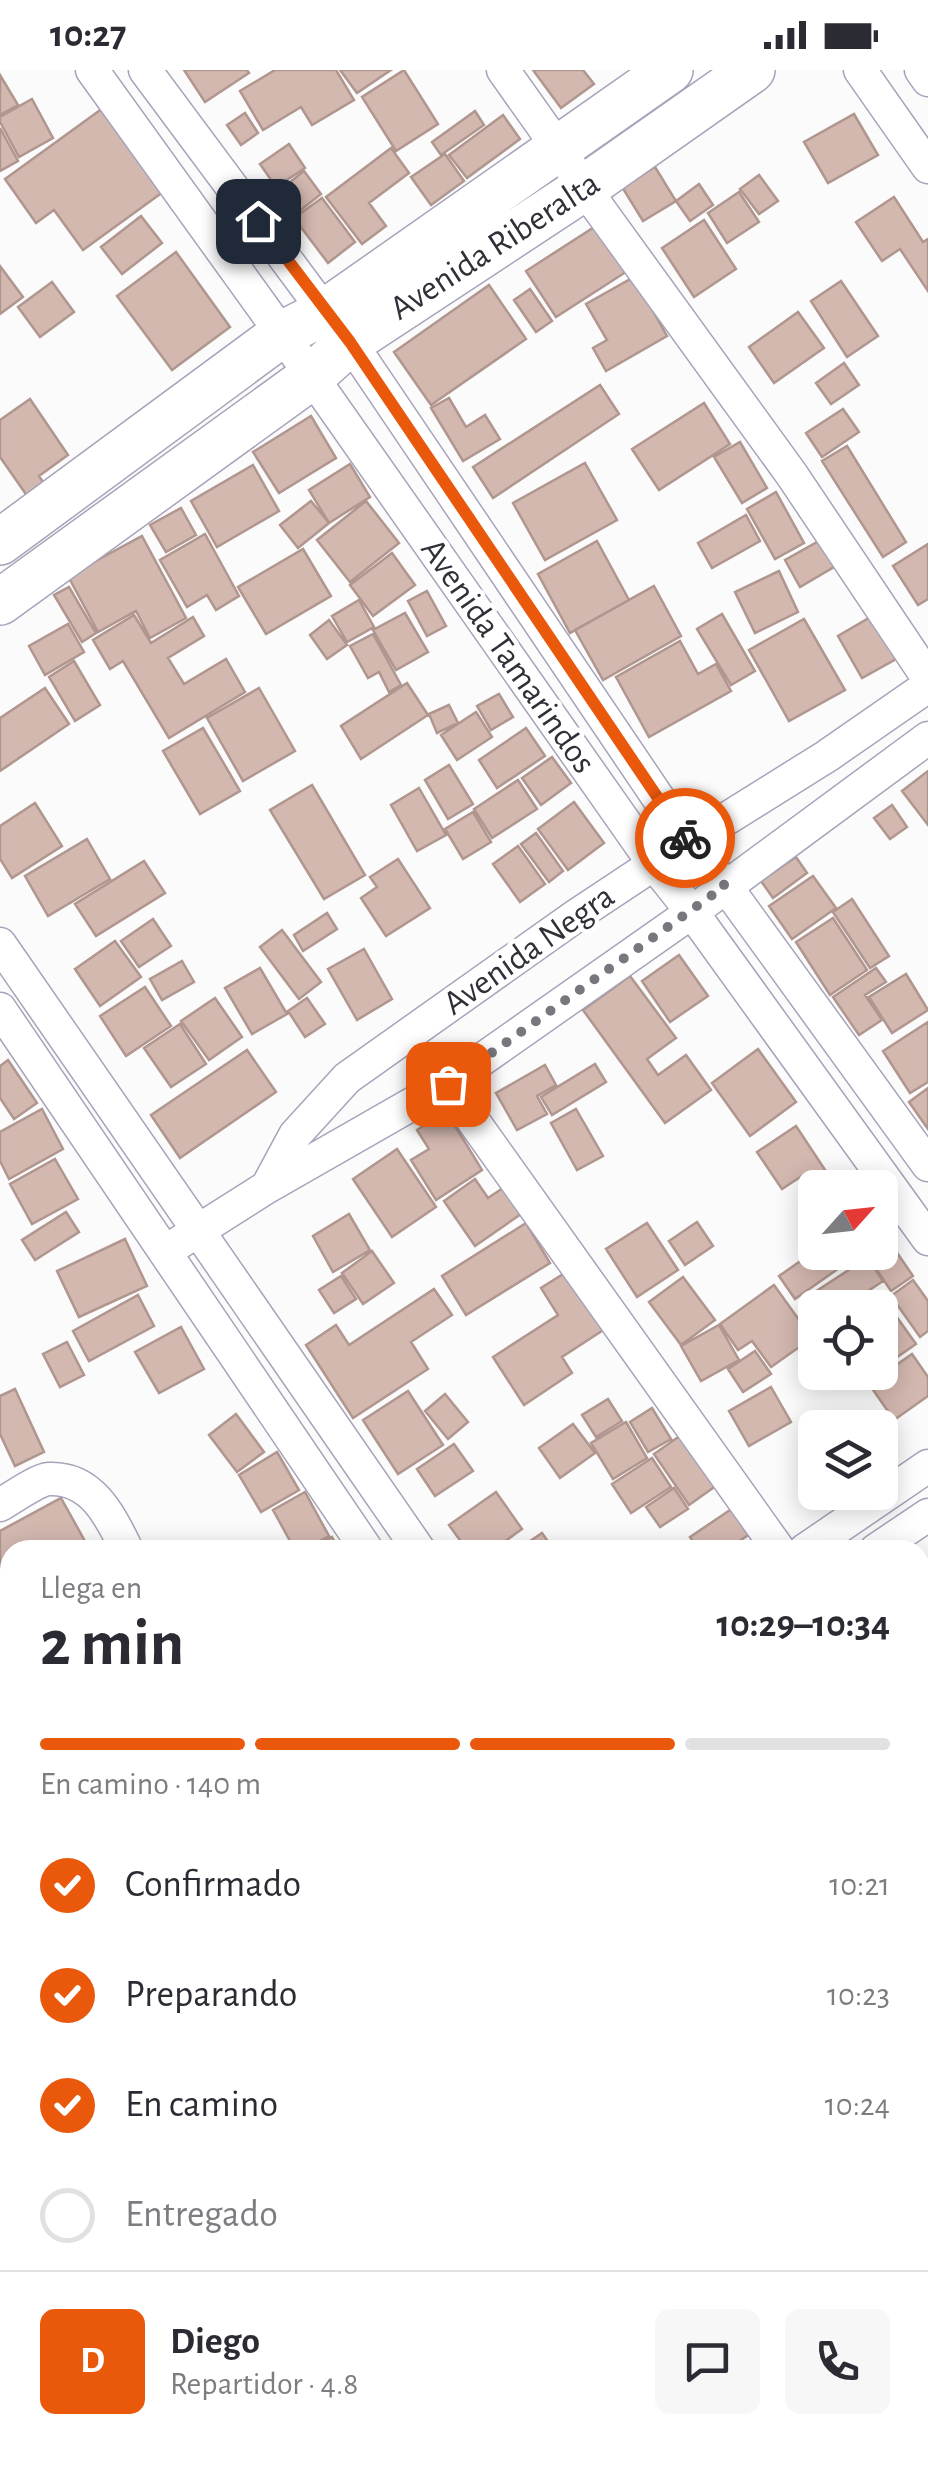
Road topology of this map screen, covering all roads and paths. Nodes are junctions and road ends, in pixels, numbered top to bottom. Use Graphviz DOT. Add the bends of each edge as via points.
graph roads {
  1 [pos="92,70"];
  2 [pos="145,70"];
  3 [pos="503,70"];
  4 [pos="670,70"];
  5 [pos="752,70"];
  6 [pos="860,70"];
  7 [pos="921,70"];
  8 [pos="928,80"];
  9 [pos="559,149"];
  10 [pos="928,167"];
  11 [pos="584,188"];
  12 [pos="338,327"];
  13 [pos="282,334"];
  14 [pos="312,377"];
  15 [pos="0,542"];
  16 [pos="0,602"];
  17 [pos="928,678"];
  18 [pos="928,686"];
  19 [pos="928,738"];
  20 [pos="688,842"];
  21 [pos="654,864"];
  22 [pos="725,886"];
  23 [pos="692,912"];
  24 [pos="0,944"];
  25 [pos="0,1009"];
  26 [pos="448,1084"];
  27 [pos="928,1164"];
  28 [pos="267,1186"];
  29 [pos="199,1230"];
  30 [pos="928,1240"];
  31 [pos="166,1251"];
  32 [pos="928,1466"];
  33 [pos="0,1505"];
  34 [pos="928,1515"];
  35 [pos="122,1540"];
  36 [pos="360,1540"];
  37 [pos="412,1540"];
  38 [pos="772,1540"];
  39 [pos="819,1540"];
  40 [pos="891,1540"];
  1 -- 13 [label="street, Avenida Tamarindos"];
  2 -- 12 [label="street, Avenida Tamarindos"];
  3 -- 9 [label="street"];
  4 -- 9 [label="street, Avenida Riberalta"];
  5 -- 11 [label="street, Avenida Riberalta"];
  6 -- 10 [label="street"];
  7 -- 8 [label="street"];
  9 -- 11 [label="street"];
  9 -- 12 [label="street, Avenida Riberalta"];
  11 -- 12 [label="street, Avenida Riberalta"];
  11 -- 17 [label="street" via="792,475"];
  12 -- 13 [label="street, Avenida Riberalta"];
  12 -- 14 [label="street, Avenida Riberalta"];
  12 -- 20 [label="street, Avenida Tamarindos"];
  13 -- 14 [label="street, Avenida Tamarindos"];
  13 -- 15 [label="street, Avenida Riberalta"];
  14 -- 16 [label="street, Avenida Riberalta"];
  14 -- 21 [label="street, Avenida Tamarindos"];
  18 -- 20 [label="street, Avenida Negra"];
  19 -- 22 [label="street, Avenida Negra"];
  20 -- 21 [label="street, Avenida Negra"];
  20 -- 22 [label="street, Avenida Tamarindos"];
  21 -- 23 [label="street, Avenida Tamarindos"];
  21 -- 28 [label="street, Avenida Negra" via="347,1078 296,1135"];
  22 -- 23 [label="street, Avenida Negra"];
  22 -- 27 [label="street, Avenida Tamarindos"];
  23 -- 26 [label="street, Avenida Negra"];
  23 -- 30 [label="street, Avenida Tamarindos"];
  24 -- 29 [label="street"];
  25 -- 31 [label="street"];
  26 -- 28 [label="street, Avenida Negra"];
  26 -- 38 [label="street"];
  28 -- 29 [label="street, Avenida Negra"];
  29 -- 31 [label="street, Avenida Negra"];
  29 -- 37 [label="street"];
  31 -- 36 [label="street"];
  32 -- 39 [label="street"];
  33 -- 35 [label="street" via="47,1478 76,1484 104,1504"];
  34 -- 40 [label="street"];
}
